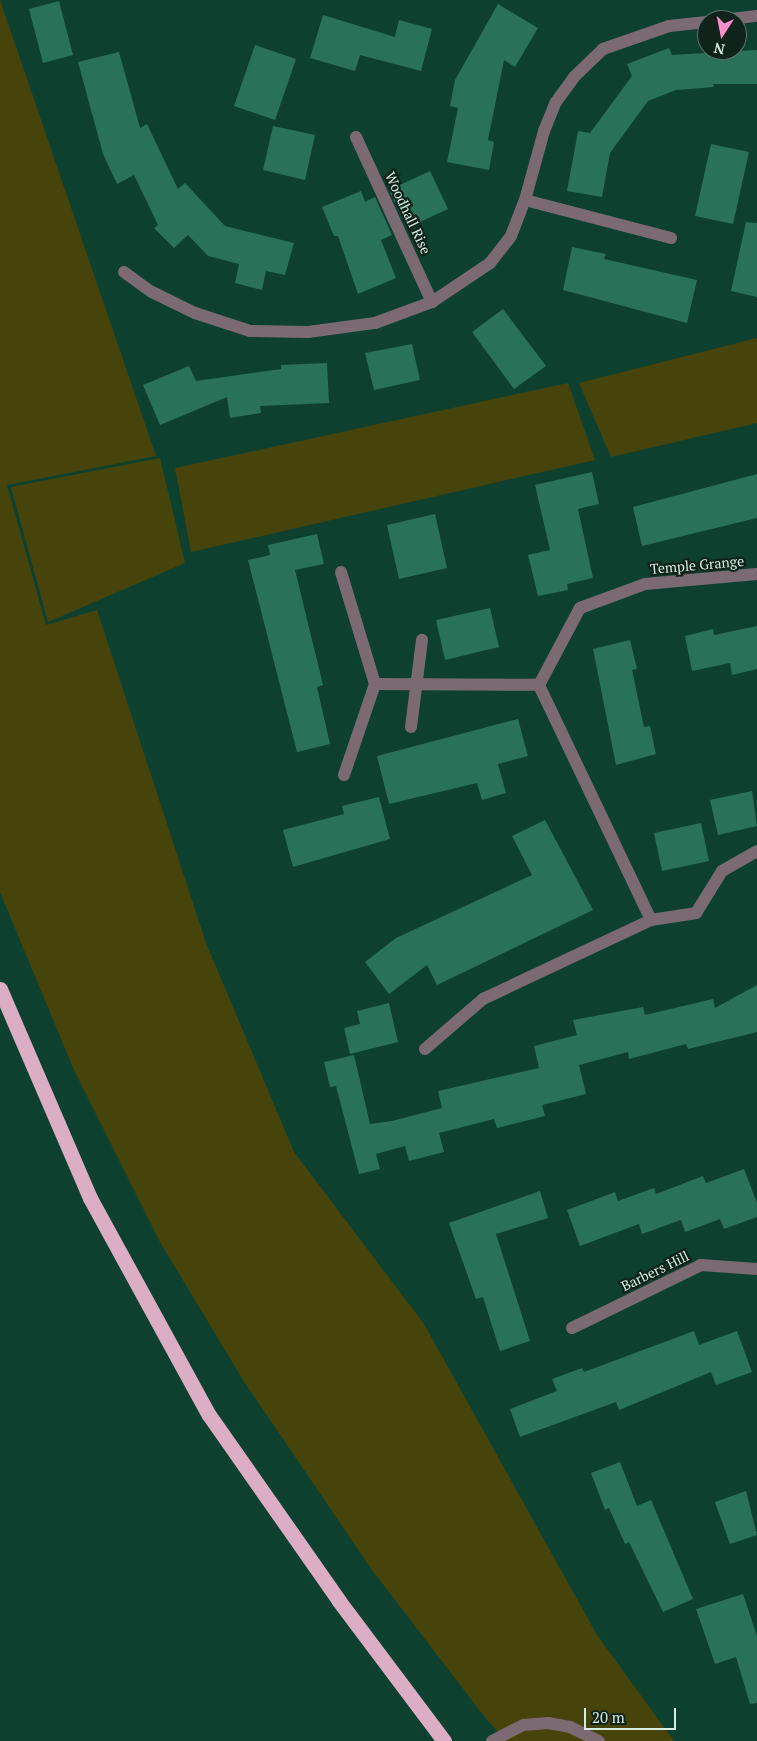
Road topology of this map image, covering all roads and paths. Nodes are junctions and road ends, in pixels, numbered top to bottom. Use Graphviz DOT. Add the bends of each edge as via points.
graph roads {
  1 [pos="697,23"];
  2 [pos="356,137"];
  3 [pos="525,200"];
  4 [pos="671,238"];
  5 [pos="124,272"];
  6 [pos="432,302"];
  7 [pos="341,572"];
  8 [pos="757,574"];
  9 [pos="422,640"];
  10 [pos="417,681"];
  11 [pos="374,684"];
  12 [pos="539,685"];
  13 [pos="411,727"];
  14 [pos="344,775"];
  15 [pos="757,851"];
  16 [pos="651,920"];
  17 [pos="0,989"];
  18 [pos="425,1049"];
  19 [pos="757,1268"];
  20 [pos="572,1328"];
  21 [pos="444,1741"];
  22 [pos="492,1741"];
  23 [pos="599,1741"];
  1 -- 3 [label="street" via="669,26 603,49 574,77 556,102 544,131"];
  2 -- 6 [label="street, Woodhall Rise"];
  3 -- 4 [label="street"];
  3 -- 6 [label="street" via="511,236 490,262"];
  5 -- 6 [label="street" via="152,292 195,313 250,331 308,332 375,323"];
  7 -- 11 [label="street"];
  8 -- 12 [label="street, Temple Grange" via="645,584 580,608"];
  9 -- 10 [label="street"];
  10 -- 11 [label="street"];
  10 -- 12 [label="street"];
  10 -- 13 [label="street"];
  11 -- 14 [label="street"];
  12 -- 16 [label="street"];
  15 -- 16 [label="street" via="722,871 696,913"];
  16 -- 18 [label="street" via="483,999"];
  17 -- 21 [label="highway" via="90,1198 209,1415 339,1602"];
  19 -- 20 [label="street, Barbers Hill" via="701,1265"];
  22 -- 23 [label="street" via="524,1725 548,1722 570,1727"];
}
